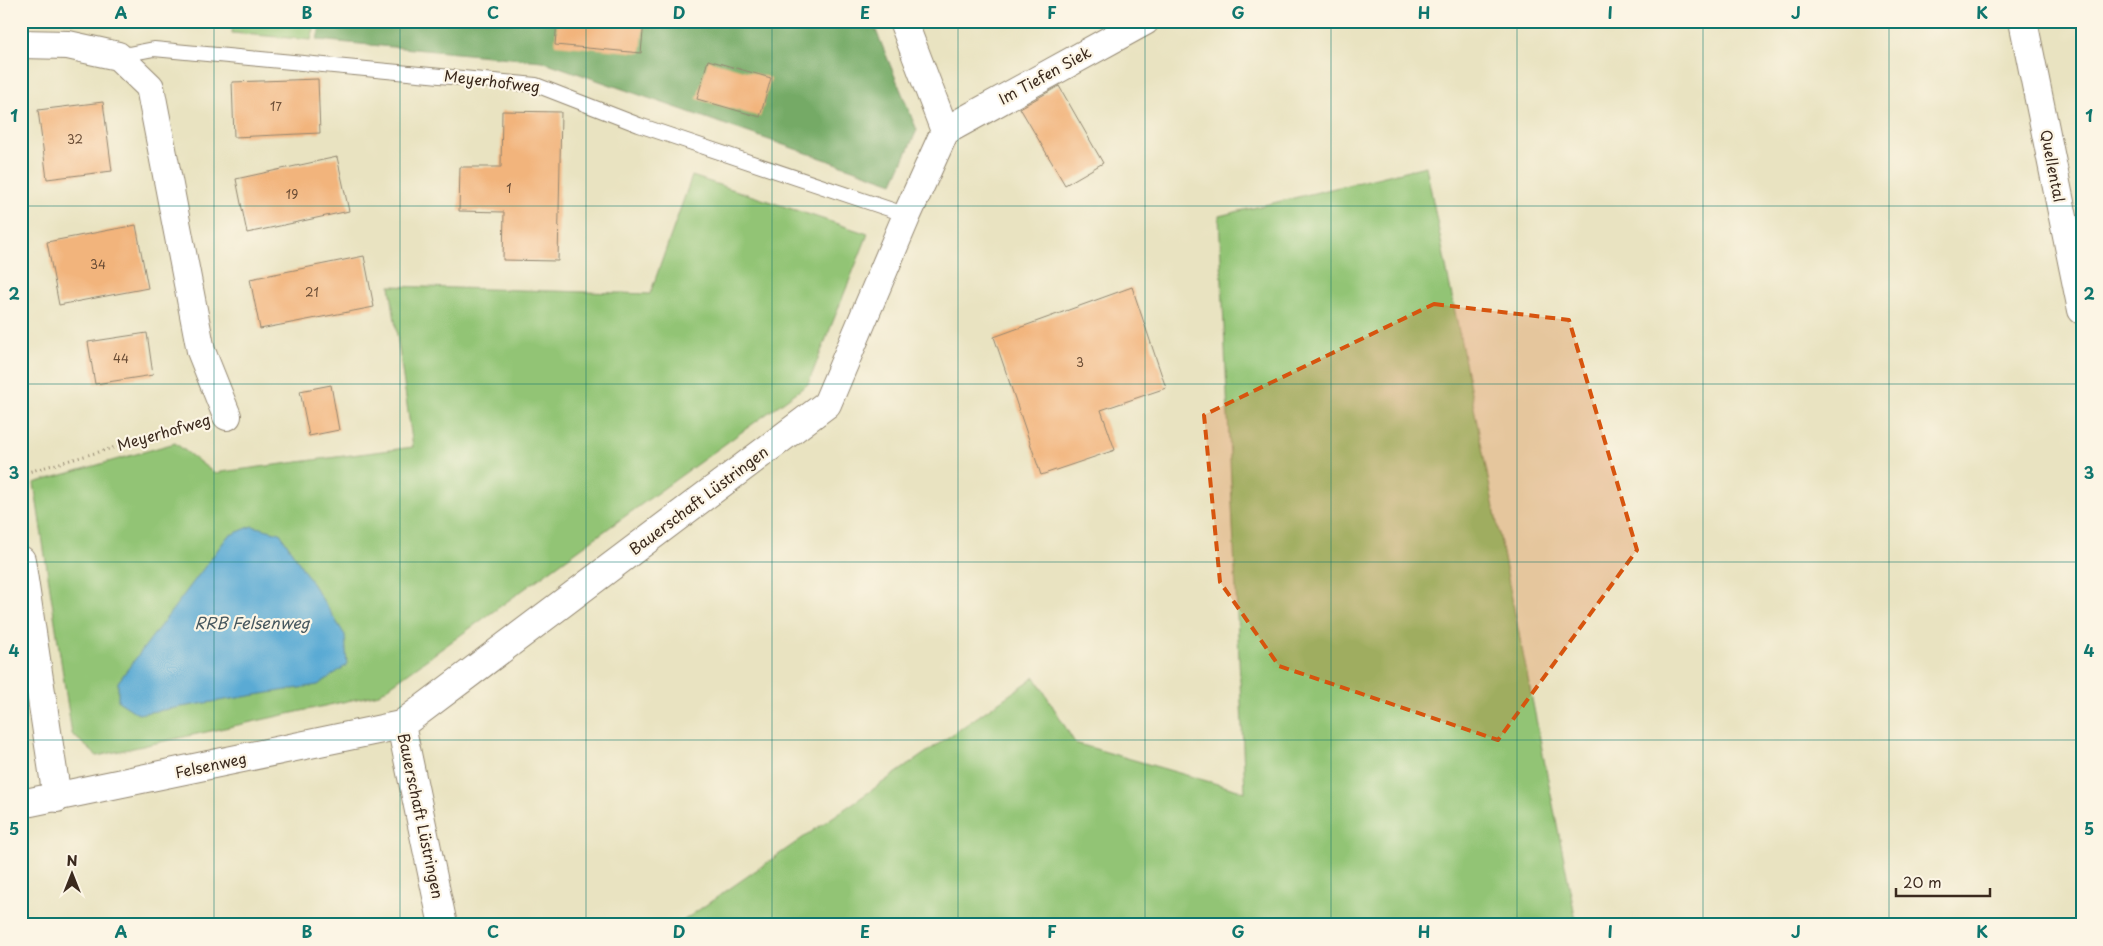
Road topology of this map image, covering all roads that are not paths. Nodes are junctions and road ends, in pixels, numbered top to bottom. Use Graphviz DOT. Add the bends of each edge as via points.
graph roads {
  1 [pos="903,21"];
  2 [pos="1145,21"];
  3 [pos="2023,21"];
  4 [pos="21,44"];
  5 [pos="118,56"];
  6 [pos="945,131"];
  7 [pos="907,215"];
  8 [pos="2082,310"];
  9 [pos="227,416"];
  10 [pos="21,560"];
  11 [pos="401,725"];
  12 [pos="57,798"];
  13 [pos="21,804"];
  14 [pos="443,925"];
  1 -- 6 [label="street"];
  2 -- 6 [label="street, Im Tiefen Siek"];
  3 -- 8 [label="street, Quellental"];
  4 -- 5 [label="street, Meyerhofweg" via="68,45"];
  5 -- 7 [label="lane, Meyerhofweg" via="154,49 536,85 639,124"];
  5 -- 9 [label="street, Meyerhofweg" via="150,87 201,351"];
  6 -- 7 [label="street, Bauerschaft Lüstringen"];
  7 -- 11 [label="street, Bauerschaft Lüstringen" via="827,404"];
  10 -- 12 [label="street"];
  11 -- 12 [label="street, Felsenweg"];
  11 -- 14 [label="street, Bauerschaft Lüstringen"];
  12 -- 13 [label="street, Felsenweg"];
}
